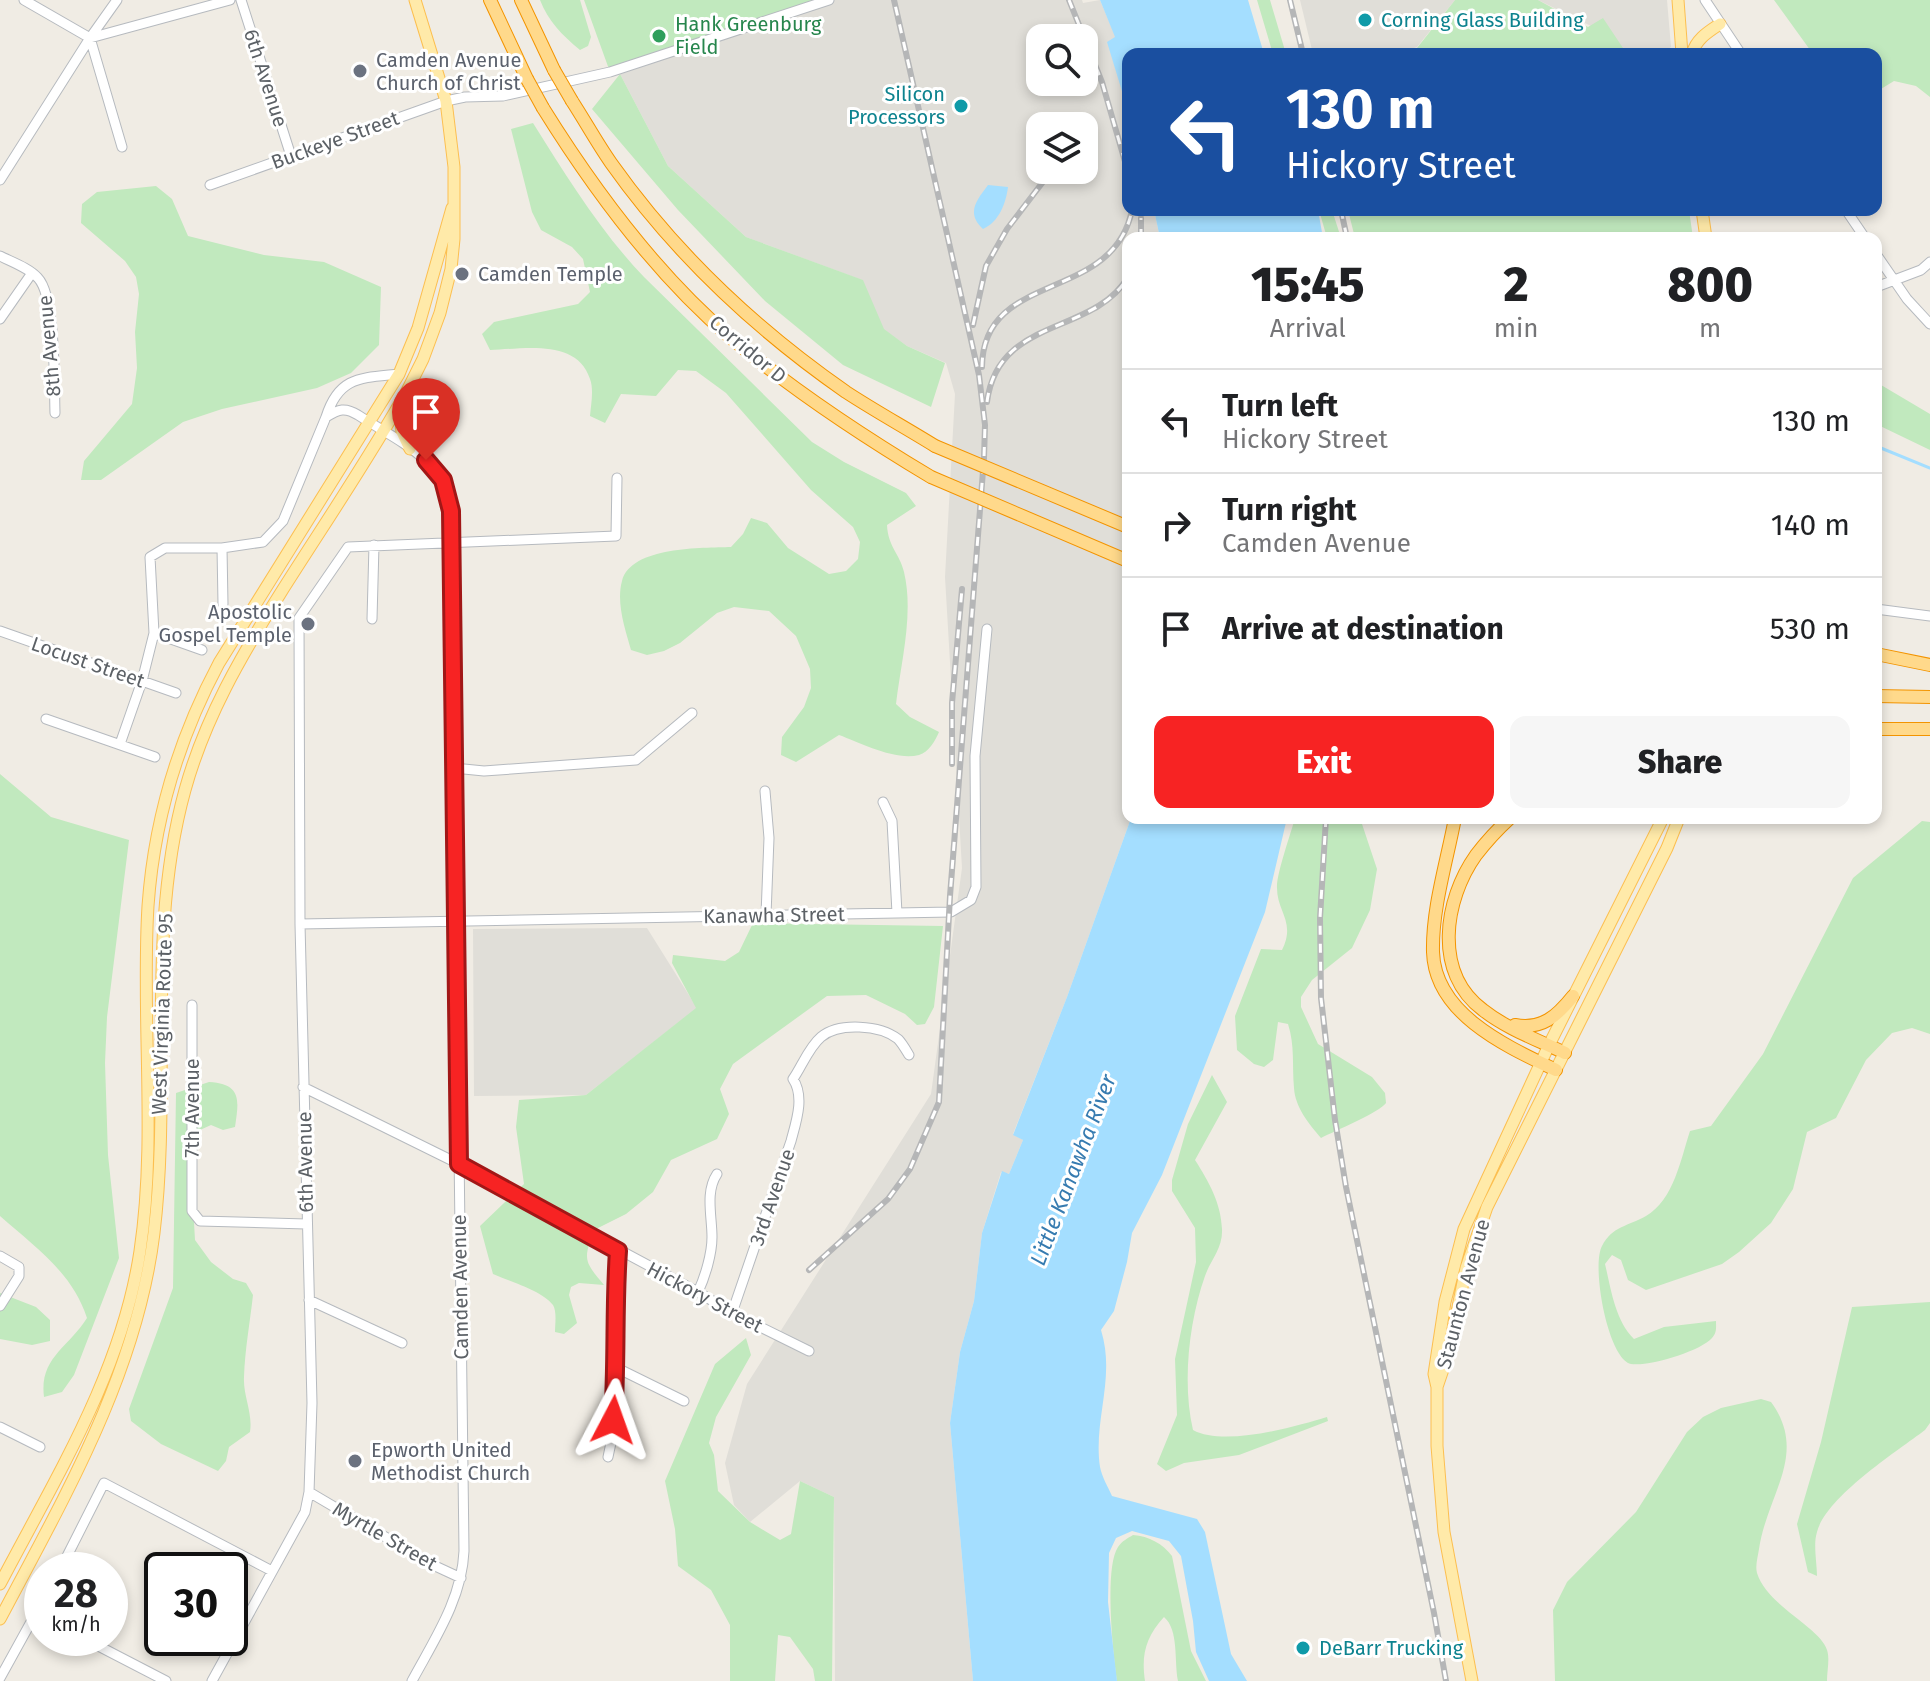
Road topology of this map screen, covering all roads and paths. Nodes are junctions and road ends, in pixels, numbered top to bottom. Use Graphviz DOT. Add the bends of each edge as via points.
graph roads {
  1 [pos="24,0"];
  2 [pos="117,0"];
  3 [pos="230,0"];
  4 [pos="241,0"];
  5 [pos="415,0"];
  6 [pos="490,0"];
  7 [pos="521,0"];
  8 [pos="829,0"];
  9 [pos="1678,0"];
  10 [pos="1705,0"];
  11 [pos="1720,24"];
  12 [pos="1680,33"];
  13 [pos="1705,34"];
  14 [pos="90,38"];
  15 [pos="1681,48"];
  16 [pos="1694,48"];
  17 [pos="1737,48"];
  18 [pos="446,101"];
  19 [pos="122,147"];
  20 [pos="291,156"];
  21 [pos="0,180"];
  22 [pos="210,185"];
  23 [pos="452,208"];
  24 [pos="0,256"];
  25 [pos="1930,262"];
  26 [pos="1882,263"];
  27 [pos="32,273"];
  28 [pos="1893,279"];
  29 [pos="1882,284"];
  30 [pos="0,319"];
  31 [pos="1930,324"];
  32 [pos="399,374"];
  33 [pos="401,403"];
  34 [pos="55,413"];
  35 [pos="326,417"];
  36 [pos="370,423"];
  37 [pos="383,432"];
  38 [pos="410,449"];
  39 [pos="617,478"];
  40 [pos="1122,524"];
  41 [pos="451,544"];
  42 [pos="374,545"];
  43 [pos="222,548"];
  44 [pos="1122,558"];
  45 [pos="223,604"];
  46 [pos="1882,610"];
  47 [pos="1930,616"];
  48 [pos="372,619"];
  49 [pos="987,629"];
  50 [pos="0,631"];
  51 [pos="154,633"];
  52 [pos="202,650"];
  53 [pos="1882,655"];
  54 [pos="1930,665"];
  55 [pos="142,681"];
  56 [pos="176,693"];
  57 [pos="1882,696"];
  58 [pos="1930,697"];
  59 [pos="692,713"];
  60 [pos="46,719"];
  61 [pos="1882,729"];
  62 [pos="1930,729"];
  63 [pos="120,744"];
  64 [pos="155,757"];
  65 [pos="454,768"];
  66 [pos="765,791"];
  67 [pos="883,802"];
  68 [pos="1454,824"];
  69 [pos="1505,824"];
  70 [pos="1660,824"];
  71 [pos="1677,824"];
  72 [pos="897,913"];
  73 [pos="766,915"];
  74 [pos="456,923"];
  75 [pos="300,924"];
  76 [pos="1573,996"];
  77 [pos="192,1005"];
  78 [pos="1496,1019"];
  79 [pos="1549,1045"];
  80 [pos="1565,1053"];
  81 [pos="909,1055"];
  82 [pos="1540,1063"];
  83 [pos="1556,1070"];
  84 [pos="303,1087"];
  85 [pos="459,1164"];
  86 [pos="717,1174"];
  87 [pos="306,1224"];
  88 [pos="618,1251"];
  89 [pos="0,1256"];
  90 [pos="698,1292"];
  91 [pos="309,1300"];
  92 [pos="0,1306"];
  93 [pos="732,1313"];
  94 [pos="402,1343"];
  95 [pos="809,1351"];
  96 [pos="617,1368"];
  97 [pos="1437,1387"];
  98 [pos="684,1401"];
  99 [pos="0,1427"];
  100 [pos="40,1447"];
  101 [pos="608,1457"];
  102 [pos="309,1492"];
  103 [pos="69,1552"];
  104 [pos="272,1571"];
  105 [pos="461,1578"];
  106 [pos="0,1584"];
  107 [pos="0,1619"];
  108 [pos="24,1639"];
  109 [pos="118,1656"];
  110 [pos="0,1678"];
  111 [pos="166,1681"];
  112 [pos="212,1681"];
  113 [pos="412,1681"];
  114 [pos="1472,1681"];
  1 -- 14 [label="street"];
  2 -- 14 [label="street"];
  3 -- 14 [label="street"];
  4 -- 20 [label="street, 6th Avenue"];
  5 -- 18 [label="main road"];
  6 -- 44 [label="highway, Corridor D, bridge" via="543,108 604,200 660,268 729,336 823,410 931,477"];
  7 -- 40 [label="highway, Corridor D, bridge" via="554,70 611,163 694,262 761,326 847,392 935,446"];
  8 -- 18 [label="street, Buckeye Street" via="610,72 503,96"];
  9 -- 12 [label="main road"];
  10 -- 11 [label="street"];
  11 -- 13 [label="main road"];
  11 -- 17 [label="street"];
  12 -- 13 [label="main road"];
  12 -- 15 [label="main road"];
  13 -- 16 [label="main road"];
  14 -- 19 [label="street"];
  14 -- 21 [label="street"];
  18 -- 20 [label="street, Buckeye Street"];
  18 -- 23 [label="main road" via="454,167"];
  20 -- 22 [label="street, Buckeye Street"];
  23 -- 32 [label="main road" via="418,328"];
  23 -- 33 [label="main road" via="453,254 444,299"];
  24 -- 27 [label="street, 8th Avenue"];
  25 -- 28 [label="street"];
  26 -- 28 [label="street"];
  27 -- 30 [label="street"];
  27 -- 34 [label="street, 8th Avenue" via="44,287 53,342"];
  28 -- 29 [label="street"];
  28 -- 31 [label="street"];
  32 -- 35 [label="street" via="351,382 332,397"];
  32 -- 36 [label="main road"];
  33 -- 37 [label="main road"];
  33 -- 38 [label="main road" via="400,421"];
  35 -- 36 [label="street, Camden Avenue" via="342,408"];
  35 -- 43 [label="street" via="283,521 263,542"];
  36 -- 37 [label="street, Camden Avenue"];
  36 -- 106 [label="main road, West Virginia Route 95" via="219,663 176,763 149,898 146,1198 136,1276 98,1394"];
  37 -- 38 [label="street, Camden Avenue"];
  37 -- 107 [label="main road, West Virginia Route 95" via="239,660 194,758 167,885 157,1195 142,1298 94,1435"];
  38 -- 41 [label="street, Camden Avenue" via="433,466 446,488"];
  39 -- 41 [label="street" via="616,536"];
  41 -- 42 [label="street"];
  41 -- 65 [label="street, Camden Avenue"];
  42 -- 48 [label="street"];
  42 -- 75 [label="street, 6th Avenue" via="348,547 299,618"];
  43 -- 45 [label="street"];
  43 -- 51 [label="street" via="165,548 150,557"];
  46 -- 47 [label="street"];
  49 -- 72 [label="street, Kanawha Street" via="975,756 976,887 971,900 951,912"];
  50 -- 55 [label="street, Locust Street"];
  51 -- 52 [label="street"];
  51 -- 55 [label="street"];
  53 -- 54 [label="highway"];
  55 -- 56 [label="street, Locust Street"];
  55 -- 63 [label="street"];
  57 -- 58 [label="highway"];
  59 -- 65 [label="street" via="636,760 484,771"];
  60 -- 63 [label="street"];
  61 -- 62 [label="highway"];
  63 -- 64 [label="street"];
  65 -- 74 [label="street, Camden Avenue"];
  66 -- 73 [label="street"];
  67 -- 72 [label="street" via="892,821"];
  68 -- 82 [label="highway" via="1435,925 1433,952 1441,982 1472,1022"];
  69 -- 78 [label="highway" via="1471,864 1449,920 1456,977 1472,1001"];
  70 -- 76 [label="main road, Staunton Avenue"];
  71 -- 80 [label="main road, Staunton Avenue"];
  72 -- 73 [label="street, Kanawha Street"];
  73 -- 74 [label="street, Kanawha Street"];
  74 -- 75 [label="street, Kanawha Street"];
  74 -- 85 [label="street, Camden Avenue"];
  75 -- 84 [label="street, 6th Avenue"];
  76 -- 78 [label="highway" via="1541,1024 1519,1026"];
  76 -- 79 [label="main road, Staunton Avenue"];
  77 -- 87 [label="street, 7th Avenue" via="192,1211 200,1221"];
  78 -- 79 [label="highway"];
  79 -- 80 [label="highway"];
  79 -- 82 [label="main road, Staunton Avenue"];
  80 -- 83 [label="main road, Staunton Avenue"];
  81 -- 93 [label="street, 3rd Avenue" via="898,1039 854,1025 821,1037 793,1079 799,1113"];
  82 -- 83 [label="highway"];
  82 -- 97 [label="main road, Staunton Avenue" via="1464,1229 1437,1343"];
  83 -- 97 [label="main road, Staunton Avenue" via="1487,1207"];
  84 -- 85 [label="street, Hickory Street"];
  84 -- 87 [label="street, 6th Avenue"];
  85 -- 88 [label="street, Hickory Street"];
  85 -- 105 [label="street, Camden Avenue"];
  86 -- 90 [label="street" via="710,1201 712,1240"];
  87 -- 91 [label="street, 6th Avenue"];
  88 -- 90 [label="street, Hickory Street"];
  88 -- 96 [label="street"];
  89 -- 92 [label="street" via="19,1267 19,1276"];
  90 -- 93 [label="street, Hickory Street"];
  91 -- 94 [label="street"];
  91 -- 102 [label="street, 6th Avenue"];
  93 -- 95 [label="street, Hickory Street"];
  96 -- 98 [label="street"];
  96 -- 101 [label="street"];
  97 -- 114 [label="main road" via="1444,1532"];
  99 -- 100 [label="street"];
  102 -- 104 [label="street, 6th Avenue" via="305,1512"];
  102 -- 105 [label="street, Myrtle Street"];
  103 -- 104 [label="street" via="104,1483"];
  104 -- 112 [label="street, 6th Avenue"];
  105 -- 113 [label="street, Camden Avenue"];
  108 -- 110 [label="street"];
  109 -- 111 [label="street"];
}
